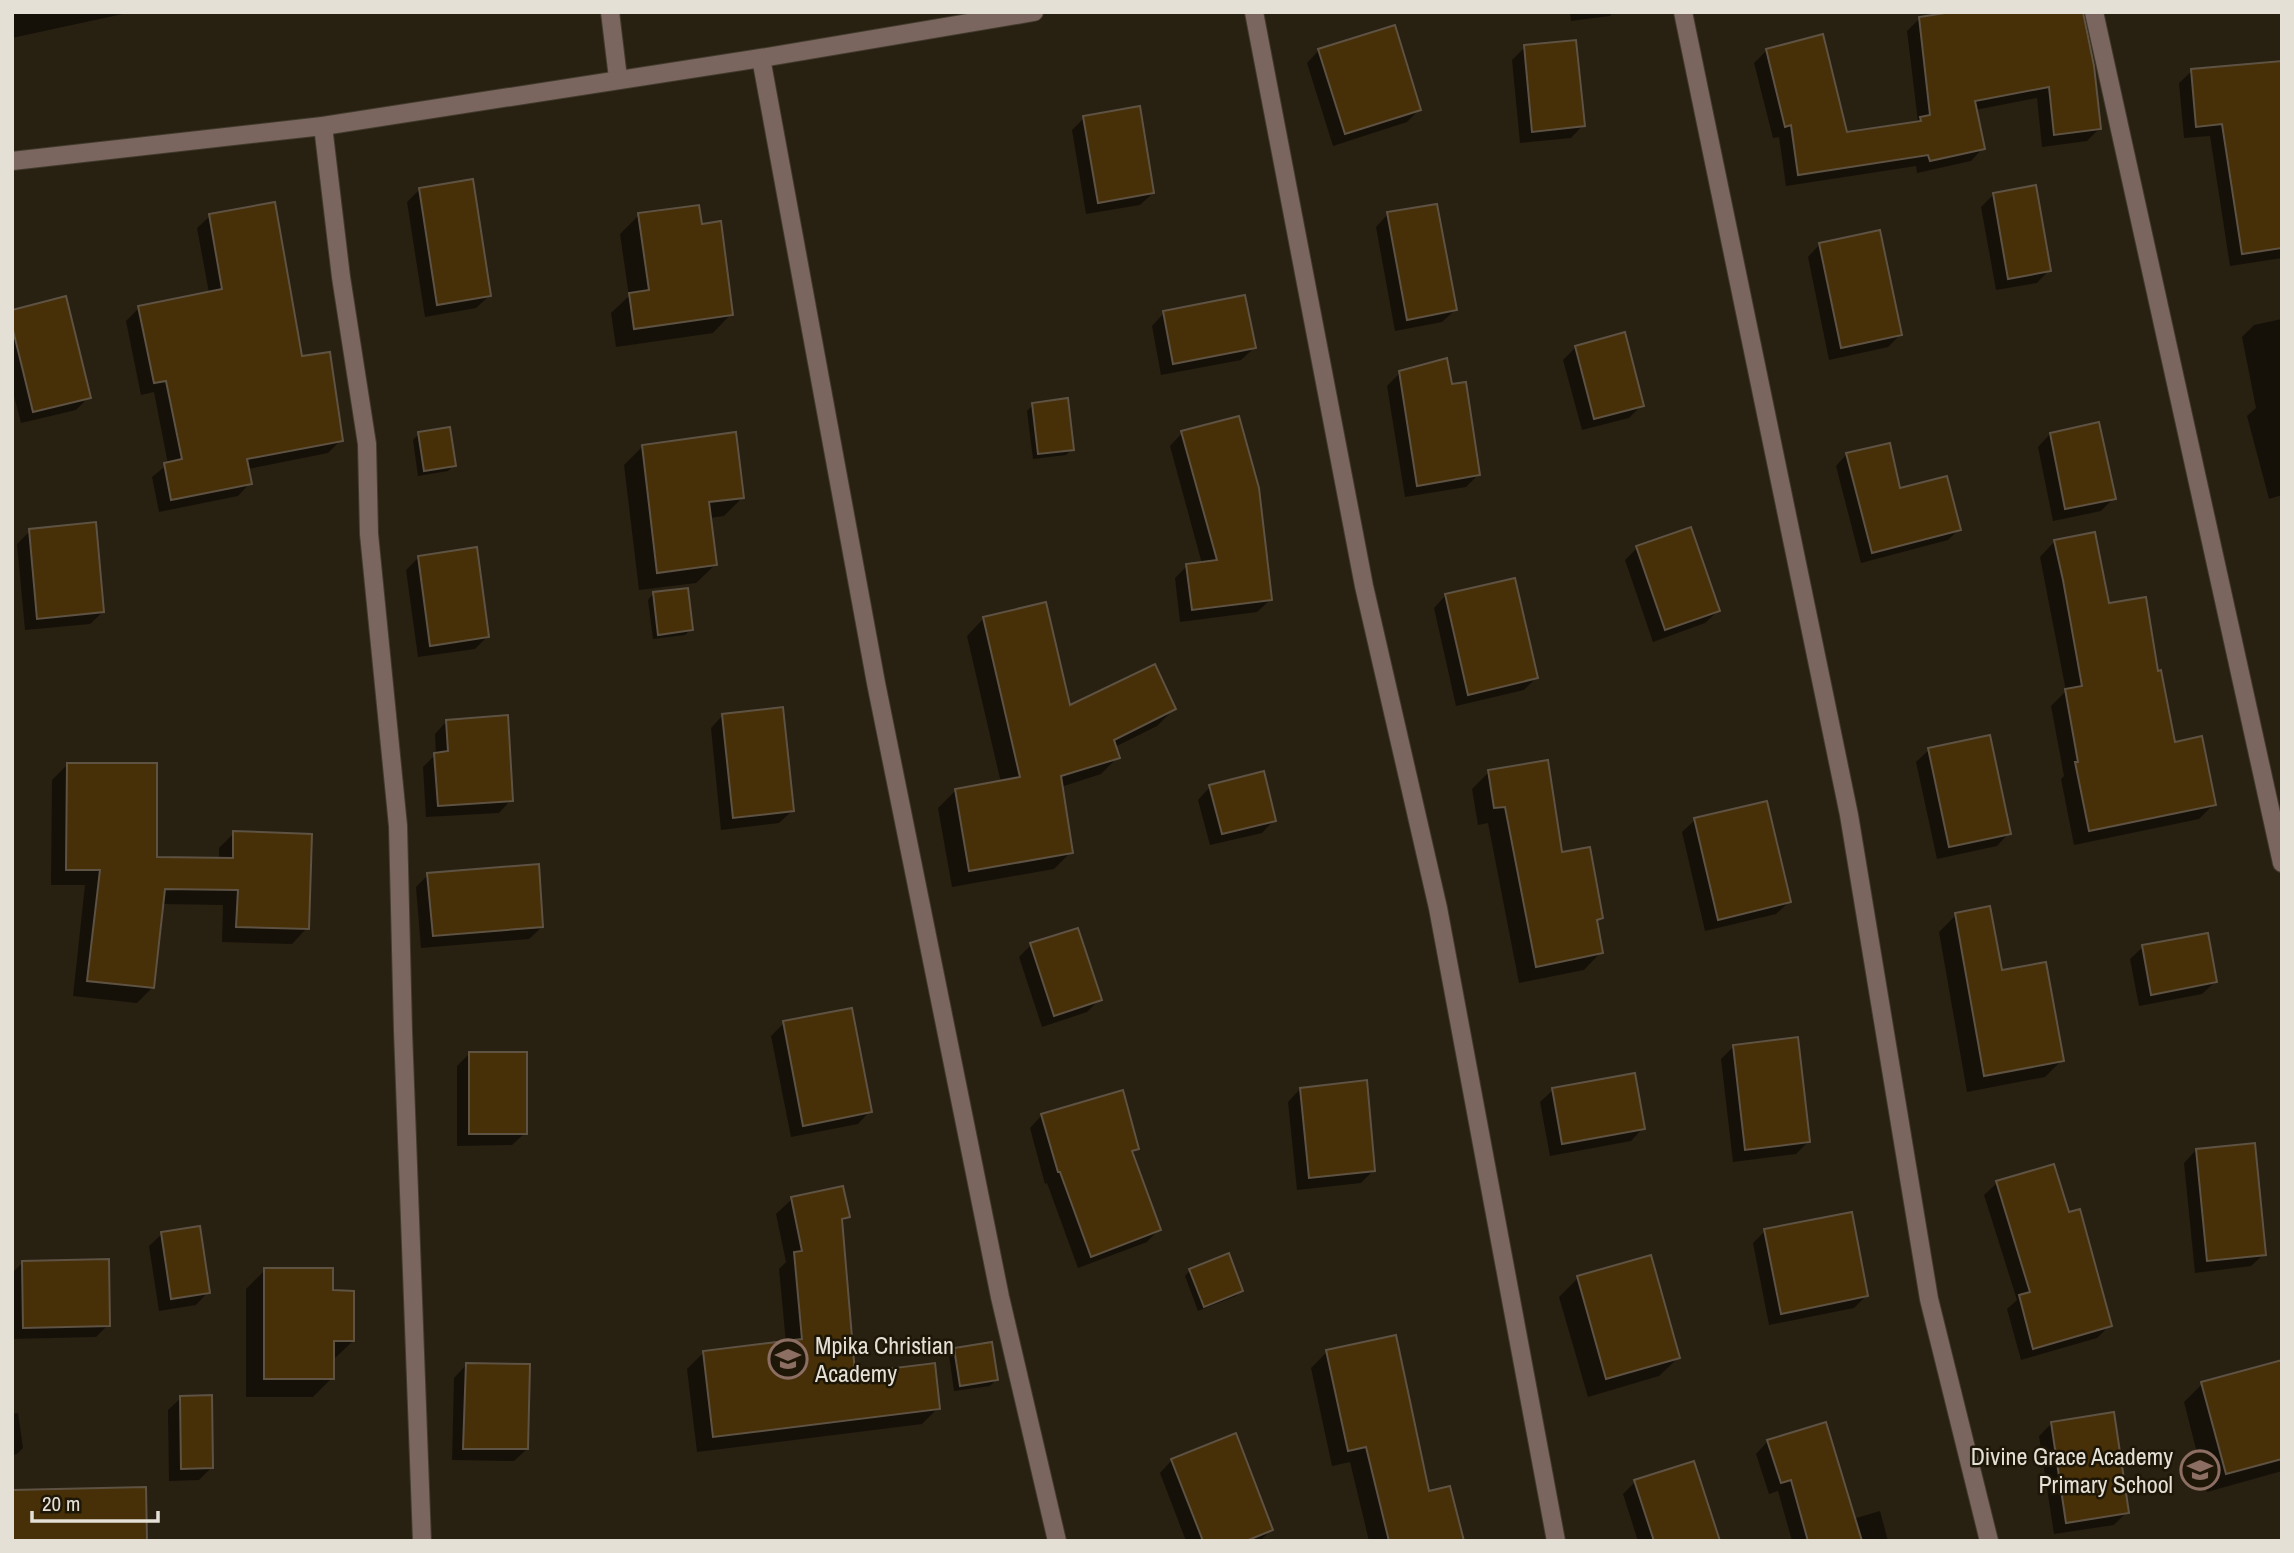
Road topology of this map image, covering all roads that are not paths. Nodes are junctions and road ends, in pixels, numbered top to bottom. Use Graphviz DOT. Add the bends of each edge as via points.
graph roads {
  1 [pos="610,12"];
  2 [pos="1034,12"];
  3 [pos="1254,12"];
  4 [pos="1683,12"];
  5 [pos="2094,12"];
  6 [pos="761,58"];
  7 [pos="618,78"];
  8 [pos="323,126"];
  9 [pos="12,161"];
  10 [pos="2282,863"];
  11 [pos="422,1541"];
  12 [pos="1058,1541"];
  13 [pos="1556,1541"];
  14 [pos="1989,1541"];
  1 -- 7 [label="street"];
  2 -- 6 [label="street"];
  3 -- 13 [label="street" via="1364,586 1438,908"];
  4 -- 14 [label="street" via="1849,815 1928,1299"];
  5 -- 10 [label="street"];
  6 -- 7 [label="street"];
  6 -- 12 [label="street" via="876,683 1000,1297"];
  7 -- 8 [label="street"];
  8 -- 9 [label="street"];
  8 -- 11 [label="street" via="367,444 369,534 398,826"];
}
